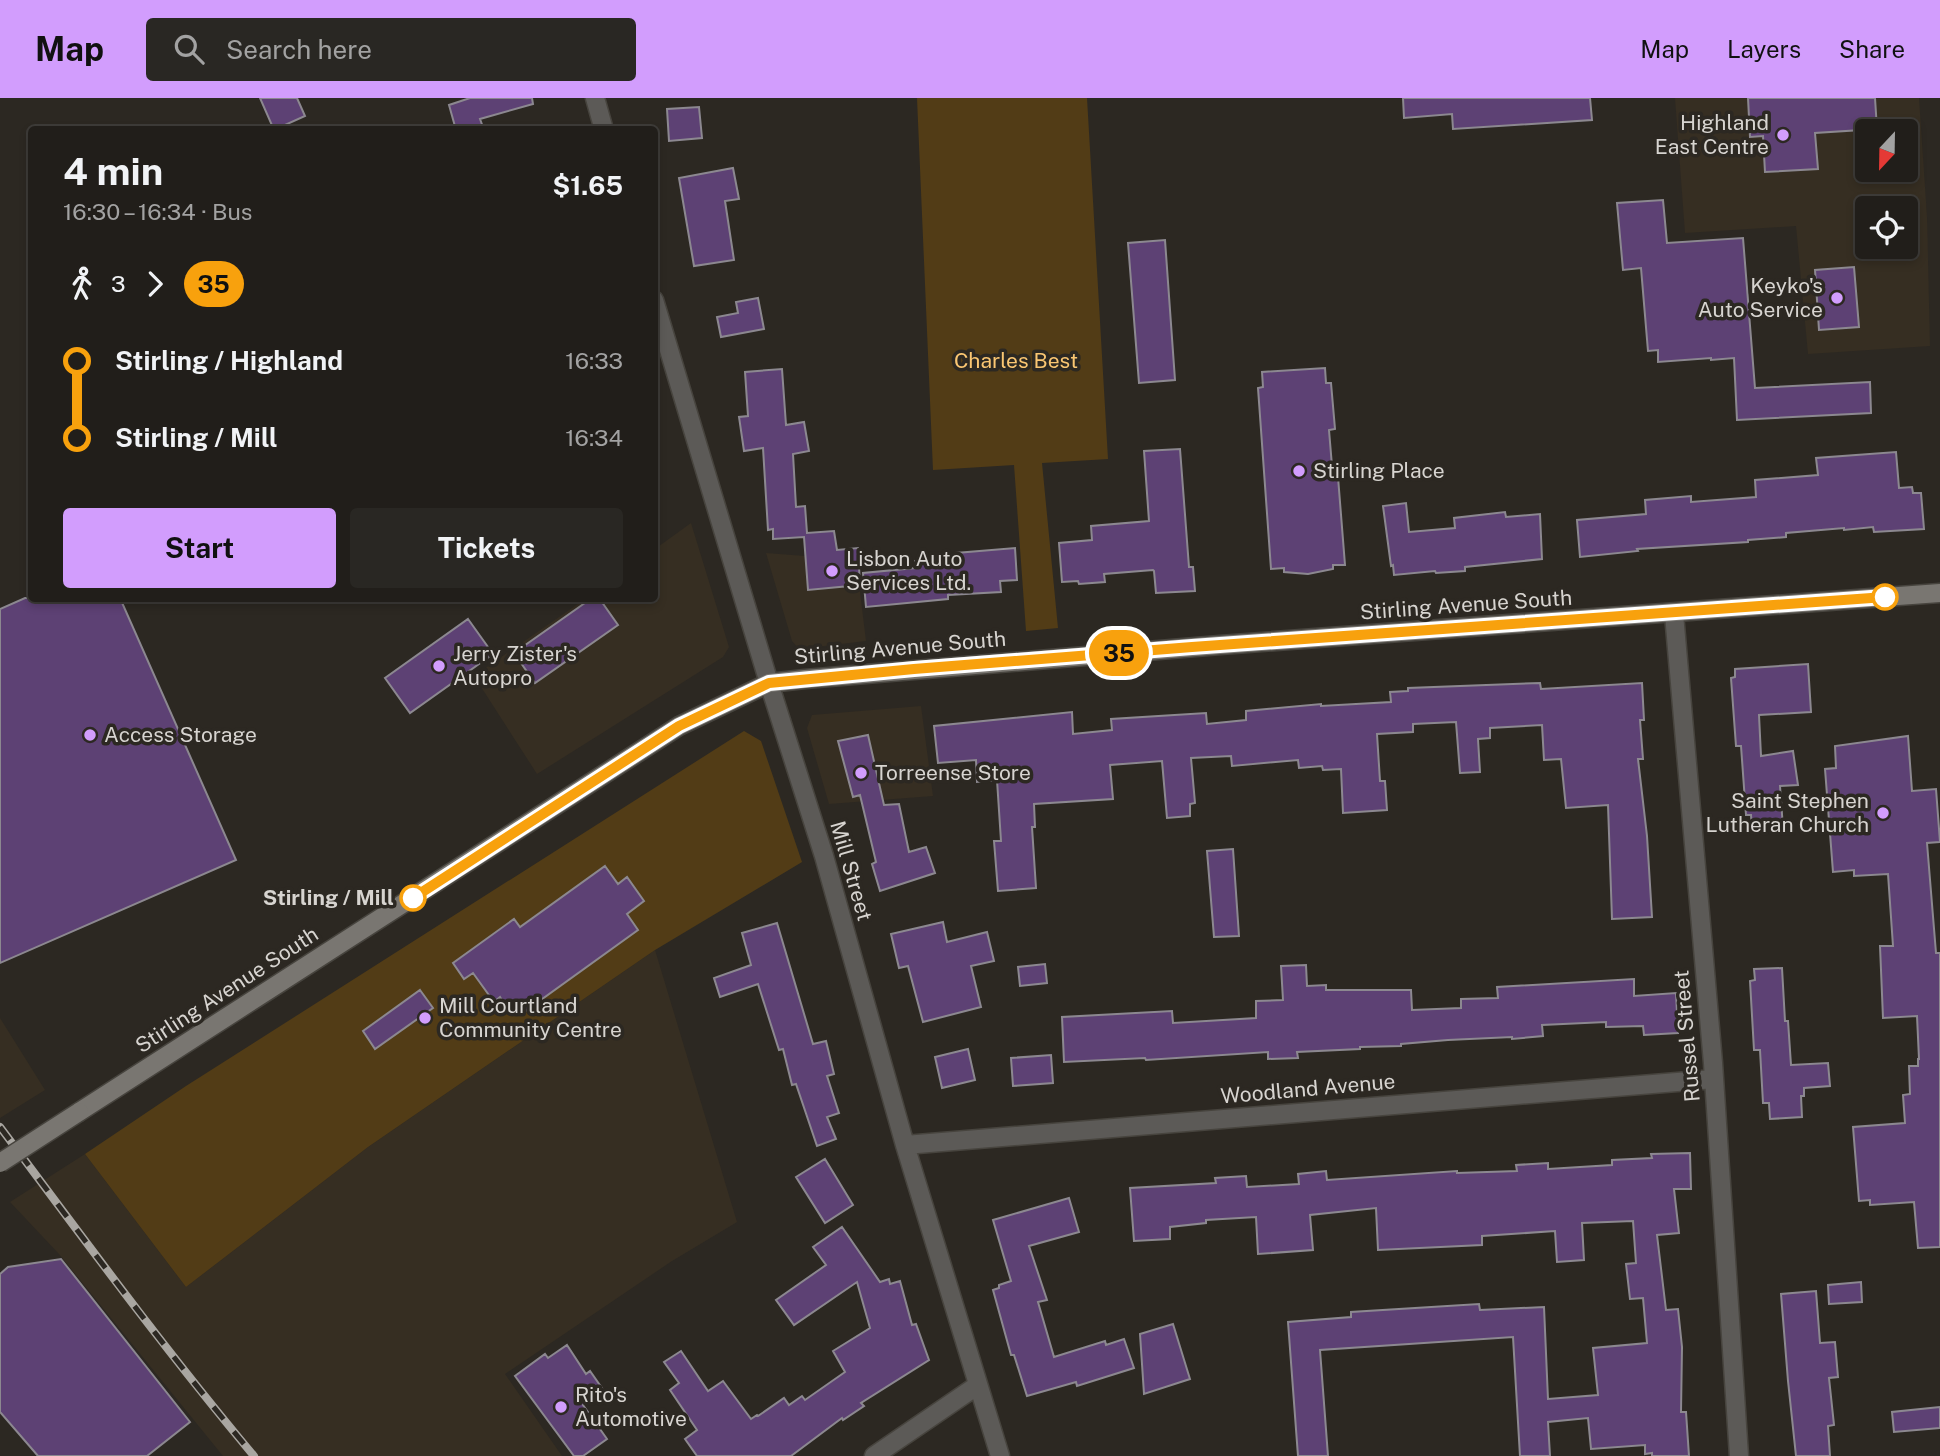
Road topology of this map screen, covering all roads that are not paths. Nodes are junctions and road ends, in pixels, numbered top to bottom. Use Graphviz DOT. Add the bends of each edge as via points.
graph roads {
  1 [pos="595,98"];
  2 [pos="603,126"];
  3 [pos="658,313"];
  4 [pos="1940,593"];
  5 [pos="1674,614"];
  6 [pos="769,683"];
  7 [pos="1714,1079"];
  8 [pos="905,1145"];
  9 [pos="0,1163"];
  10 [pos="978,1385"];
  11 [pos="874,1456"];
  12 [pos="1000,1456"];
  13 [pos="1739,1456"];
  1 -- 2 [label="street"];
  3 -- 6 [label="street, Mill Street"];
  4 -- 5 [label="street, Stirling Avenue South"];
  5 -- 6 [label="street, Stirling Avenue South" via="1192,647"];
  5 -- 7 [label="street, Russel Street"];
  6 -- 8 [label="street, Mill Street" via="824,856"];
  6 -- 9 [label="street, Stirling Avenue South, bridge" via="679,726"];
  7 -- 8 [label="street, Woodland Avenue"];
  7 -- 13 [label="street, Russel Street"];
  8 -- 10 [label="street, Mill Street"];
  10 -- 11 [label="street"];
  10 -- 12 [label="street, Mill Street"];
}
